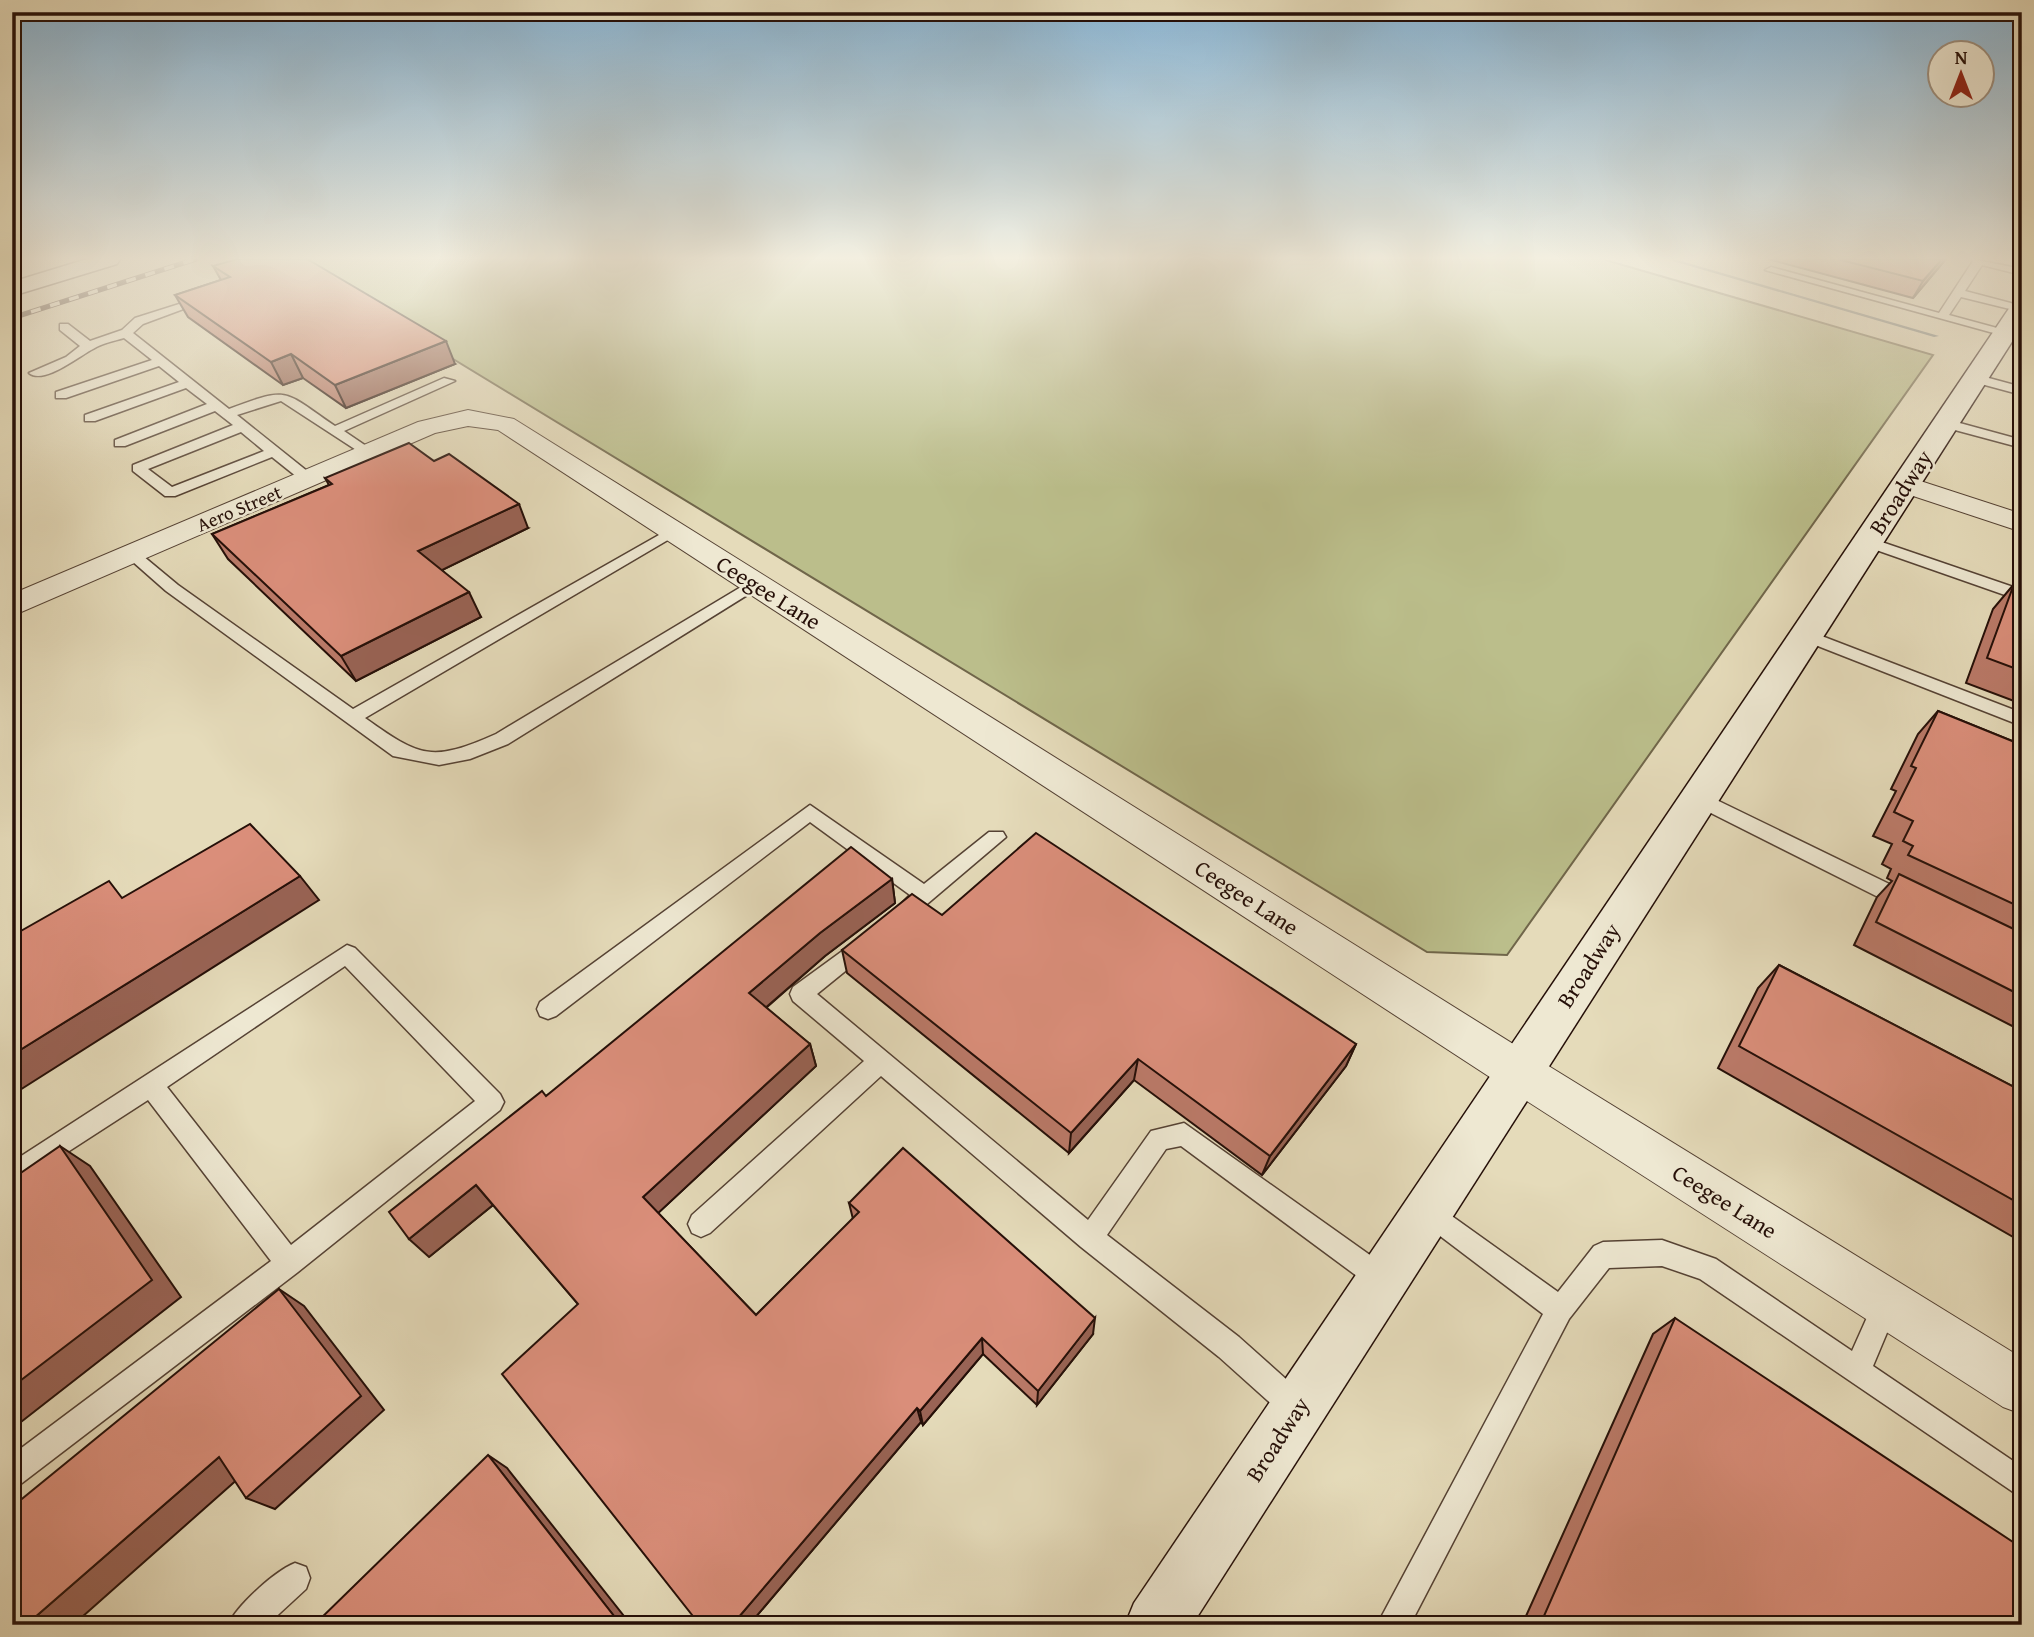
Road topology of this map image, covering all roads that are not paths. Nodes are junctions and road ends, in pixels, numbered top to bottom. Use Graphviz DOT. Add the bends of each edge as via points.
graph roads {
  1 [pos="75,335"];
  2 [pos="119,335"];
  3 [pos="129,335"];
  4 [pos="2002,335"];
  5 [pos="89,346"];
  6 [pos="160,361"];
  7 [pos="35,373"];
  8 [pos="1974,378"];
  9 [pos="449,381"];
  10 [pos="187,383"];
  11 [pos="2022,391"];
  12 [pos="61,395"];
  13 [pos="220,411"];
  14 [pos="90,418"];
  15 [pos="468,418"];
  16 [pos="1945,423"];
  17 [pos="241,427"];
  18 [pos="334,431"];
  19 [pos="120,443"];
  20 [pos="2022,444"];
  21 [pos="273,452"];
  22 [pos="367,453"];
  23 [pos="307,478"];
  24 [pos="1905,484"];
  25 [pos="2022,524"];
  26 [pos="673,531"];
  27 [pos="1867,542"];
  28 [pos="132,554"];
  29 [pos="757,584"];
  30 [pos="2022,596"];
  31 [pos="12,606"];
  32 [pos="1805,635"];
  33 [pos="353,717"];
  34 [pos="2022,720"];
  35 [pos="1698,798"];
  36 [pos="996,837"];
  37 [pos="924,895"];
  38 [pos="1929,912"];
  39 [pos="548,1009"];
  40 [pos="880,1062"];
  41 [pos="1518,1071"];
  42 [pos="151,1085"];
  43 [pos="12,1176"];
  44 [pos="1427,1211"];
  45 [pos="701,1224"];
  46 [pos="1090,1238"];
  47 [pos="289,1263"];
  48 [pos="1382,1279"];
  49 [pos="1887,1303"];
  50 [pos="1560,1310"];
  51 [pos="1857,1371"];
  52 [pos="2022,1388"];
  53 [pos="1297,1408"];
  54 [pos="12,1473"];
  55 [pos="2022,1484"];
  56 [pos="295,1578"];
  57 [pos="244,1625"];
  58 [pos="1156,1625"];
  59 [pos="1393,1625"];
  1 -- 5 [label="lane"];
  2 -- 5 [label="lane"];
  3 -- 6 [label="lane"];
  4 -- 8 [label="main road, Broadway"];
  5 -- 7 [label="lane" via="70,360"];
  6 -- 10 [label="lane"];
  6 -- 12 [label="lane"];
  8 -- 11 [label="lane"];
  8 -- 16 [label="main road, Broadway"];
  9 -- 18 [label="lane"];
  10 -- 13 [label="lane"];
  10 -- 14 [label="lane"];
  13 -- 17 [label="lane"];
  13 -- 18 [label="lane" via="280,396"];
  13 -- 19 [label="lane"];
  15 -- 22 [label="street, Aero Street" via="426,427"];
  15 -- 26 [label="street, Ceegee Lane" via="505,424"];
  16 -- 20 [label="lane"];
  16 -- 24 [label="main road, Broadway"];
  17 -- 21 [label="lane"];
  17 -- 21 [label="lane" via="138,468 170,493"];
  18 -- 22 [label="lane"];
  21 -- 23 [label="lane"];
  22 -- 23 [label="street, Aero Street"];
  23 -- 28 [label="street, Aero Street"];
  24 -- 25 [label="street"];
  24 -- 27 [label="main road, Broadway"];
  26 -- 29 [label="street, Ceegee Lane"];
  26 -- 33 [label="lane"];
  27 -- 30 [label="lane"];
  27 -- 32 [label="main road, Broadway"];
  28 -- 31 [label="street, Aero Street"];
  28 -- 33 [label="lane" via="172,588"];
  29 -- 33 [label="lane" via="502,739 469,754 419,759 399,751"];
  29 -- 41 [label="street, Ceegee Lane"];
  32 -- 34 [label="lane"];
  32 -- 35 [label="main road, Broadway"];
  35 -- 38 [label="lane"];
  35 -- 41 [label="main road, Broadway"];
  36 -- 37 [label="lane"];
  37 -- 39 [label="lane" via="810,813"];
  37 -- 40 [label="lane" via="801,994"];
  40 -- 45 [label="lane"];
  40 -- 46 [label="lane"];
  41 -- 44 [label="main road, Broadway"];
  41 -- 49 [label="street, Ceegee Lane"];
  42 -- 43 [label="lane"];
  42 -- 47 [label="lane"];
  42 -- 47 [label="lane" via="347,954 492,1102"];
  44 -- 48 [label="main road, Broadway"];
  44 -- 50 [label="lane"];
  46 -- 48 [label="lane" via="1159,1139 1184,1133"];
  46 -- 53 [label="lane" via="1229,1347"];
  47 -- 54 [label="lane"];
  48 -- 53 [label="main road, Broadway"];
  49 -- 51 [label="lane"];
  49 -- 52 [label="street, Ceegee Lane"];
  50 -- 51 [label="lane" via="1603,1255 1662,1253 1707,1268"];
  50 -- 59 [label="lane"];
  51 -- 55 [label="lane"];
  53 -- 58 [label="main road, Broadway"];
  56 -- 57 [label="lane"];
}
